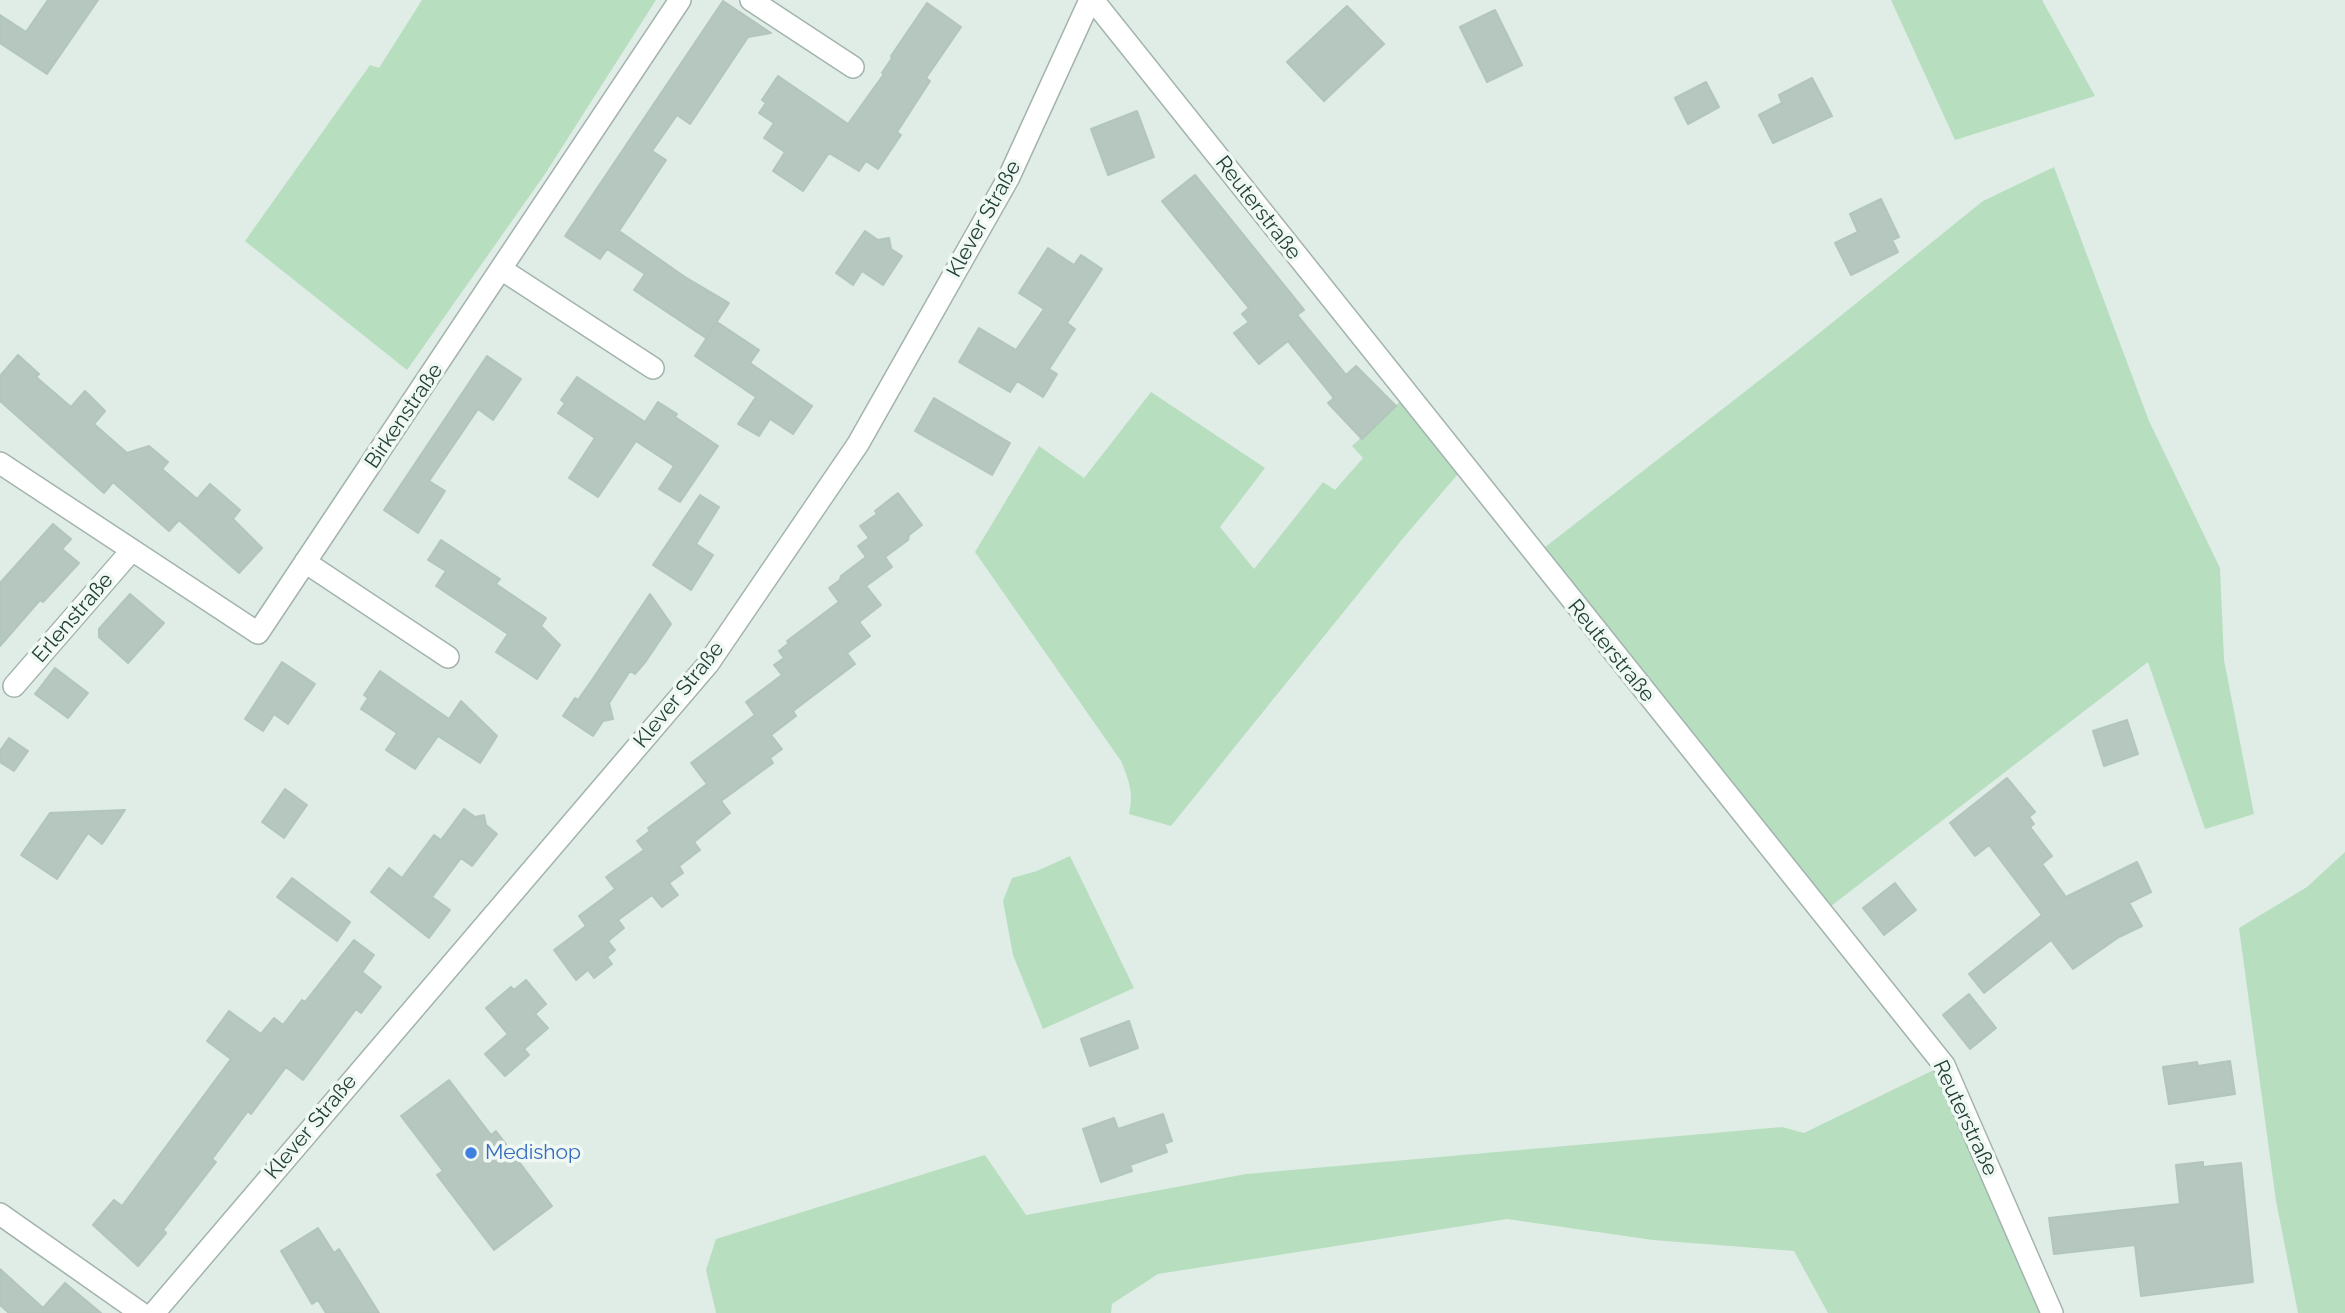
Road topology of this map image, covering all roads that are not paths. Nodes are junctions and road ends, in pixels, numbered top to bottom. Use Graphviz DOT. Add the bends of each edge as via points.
graph roads {
  1 [pos="680,0"];
  2 [pos="751,0"];
  3 [pos="1091,0"];
  4 [pos="853,67"];
  5 [pos="501,269"];
  6 [pos="653,368"];
  7 [pos="0,463"];
  8 [pos="132,550"];
  9 [pos="306,562"];
  10 [pos="448,657"];
  11 [pos="14,686"];
  12 [pos="0,1214"];
  13 [pos="141,1313"];
  14 [pos="154,1313"];
  15 [pos="2052,1313"];
  1 -- 5 [label="street, Birkenstraße"];
  2 -- 4 [label="street"];
  3 -- 14 [label="street, Klever Straße" via="1009,177 858,444 708,664"];
  3 -- 15 [label="street, Reuterstraße" via="1944,1065"];
  5 -- 6 [label="street"];
  5 -- 9 [label="street, Birkenstraße"];
  7 -- 8 [label="street"];
  8 -- 9 [label="street, Birkenstraße" via="258,633"];
  8 -- 11 [label="street, Erlenstraße"];
  9 -- 10 [label="street"];
  12 -- 13 [label="street"];
}
